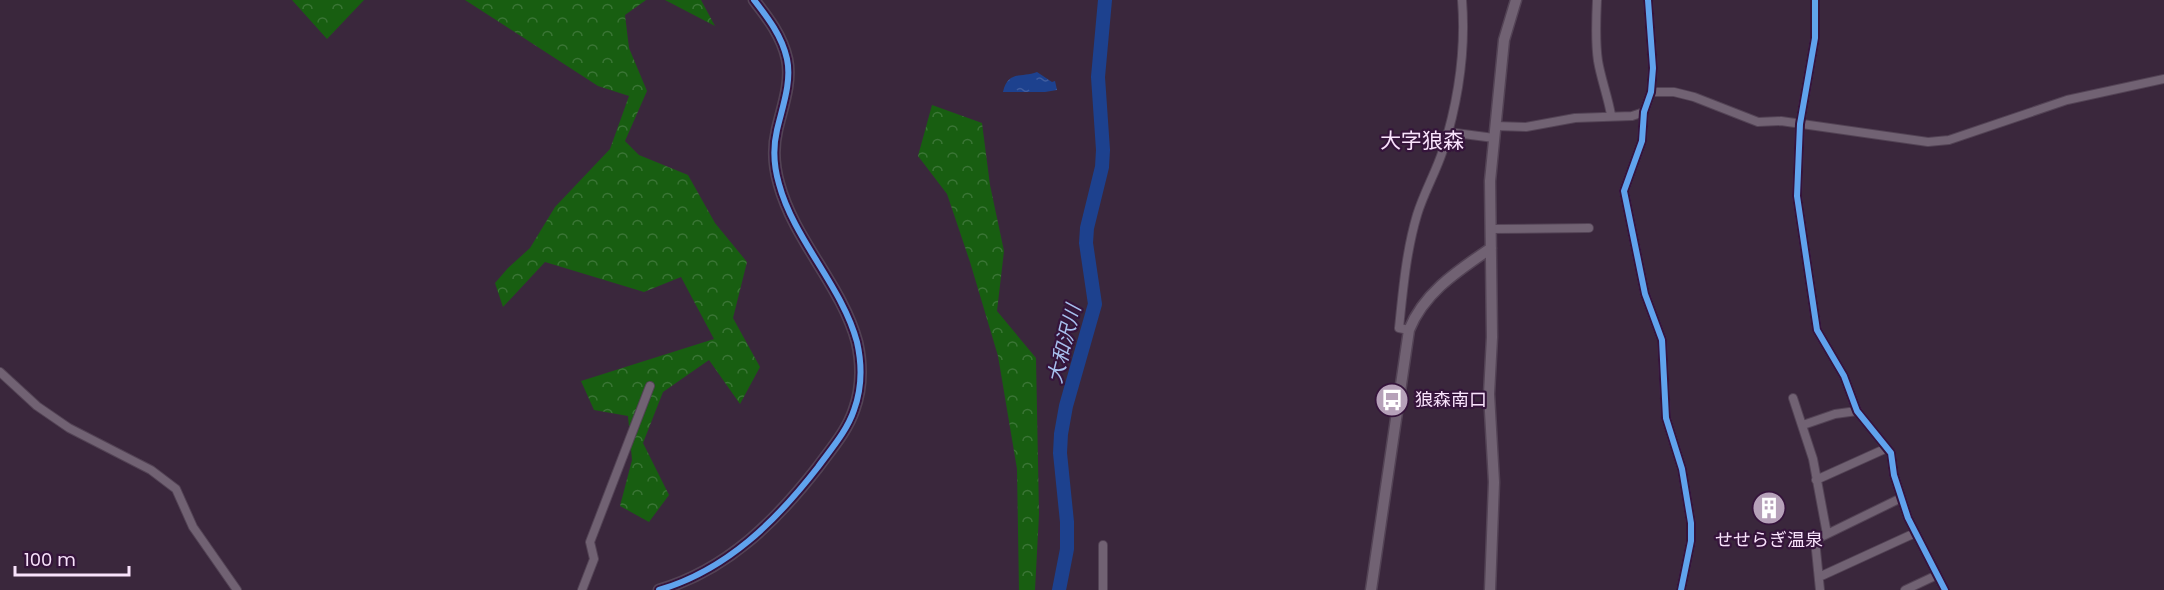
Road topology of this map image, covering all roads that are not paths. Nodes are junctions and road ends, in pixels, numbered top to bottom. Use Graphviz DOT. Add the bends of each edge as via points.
graph roads {
  1 [pos="754,0"];
  2 [pos="1462,0"];
  3 [pos="1516,0"];
  4 [pos="1597,0"];
  5 [pos="1648,0"];
  6 [pos="1815,0"];
  7 [pos="2164,79"];
  8 [pos="1651,92"];
  9 [pos="1644,112"];
  10 [pos="1611,115"];
  11 [pos="1800,124"];
  12 [pos="1495,126"];
  13 [pos="1448,132"];
  14 [pos="1494,138"];
  15 [pos="1589,228"];
  16 [pos="1491,229"];
  17 [pos="1491,248"];
  18 [pos="1409,330"];
  19 [pos="0,372"];
  20 [pos="650,386"];
  21 [pos="1793,398"];
  22 [pos="1857,411"];
  23 [pos="1803,425"];
  24 [pos="1887,448"];
  25 [pos="1816,480"];
  26 [pos="1901,498"];
  27 [pos="1915,533"];
  28 [pos="1827,534"];
  29 [pos="1104,545"];
  30 [pos="1937,575"];
  31 [pos="1819,577"];
  32 [pos="237,590"];
  33 [pos="582,590"];
  34 [pos="659,590"];
  35 [pos="1103,590"];
  36 [pos="1371,590"];
  37 [pos="1490,590"];
  38 [pos="1681,590"];
  39 [pos="1820,590"];
  40 [pos="1905,590"];
  41 [pos="1945,590"];
  1 -- 34 [label="street" via="777,33 788,61 788,81 776,133 778,183 789,212 851,326 859,356 859,394 847,426 834,446 762,530 725,559"];
  2 -- 13 [label="street" via="1464,43"];
  3 -- 12 [label="street" via="1504,40"];
  4 -- 10 [label="street" via="1598,64"];
  5 -- 8 [label="street"];
  6 -- 11 [label="street" via="1815,38"];
  7 -- 11 [label="street" via="2067,100 1959,137 1928,142"];
  8 -- 9 [label="street"];
  8 -- 11 [label="street" via="1694,97 1758,122"];
  9 -- 10 [label="street"];
  9 -- 38 [label="street" via="1642,141 1624,191 1645,294 1662,340 1666,418 1682,470 1691,523"];
  10 -- 12 [label="street" via="1526,127"];
  11 -- 22 [label="street" via="1797,203 1817,330 1844,376"];
  12 -- 14 [label="street"];
  13 -- 14 [label="street"];
  13 -- 18 [label="street" via="1411,238 1399,328"];
  14 -- 16 [label="street"];
  15 -- 16 [label="street"];
  16 -- 17 [label="street"];
  17 -- 18 [label="street" via="1441,285"];
  17 -- 37 [label="street" via="1489,394 1494,482"];
  18 -- 36 [label="street"];
  19 -- 32 [label="street" via="37,406 69,428 151,470 176,489 193,527"];
  20 -- 33 [label="street" via="590,542 594,560"];
  21 -- 23 [label="street"];
  22 -- 23 [label="street"];
  22 -- 24 [label="street"];
  23 -- 25 [label="street"];
  24 -- 25 [label="street"];
  24 -- 26 [label="street"];
  25 -- 28 [label="street"];
  26 -- 27 [label="street"];
  26 -- 28 [label="street"];
  27 -- 30 [label="street"];
  27 -- 31 [label="street"];
  28 -- 31 [label="street" via="1815,540"];
  29 -- 35 [label="street"];
  30 -- 40 [label="street"];
  30 -- 41 [label="street"];
  31 -- 39 [label="street"];
}
